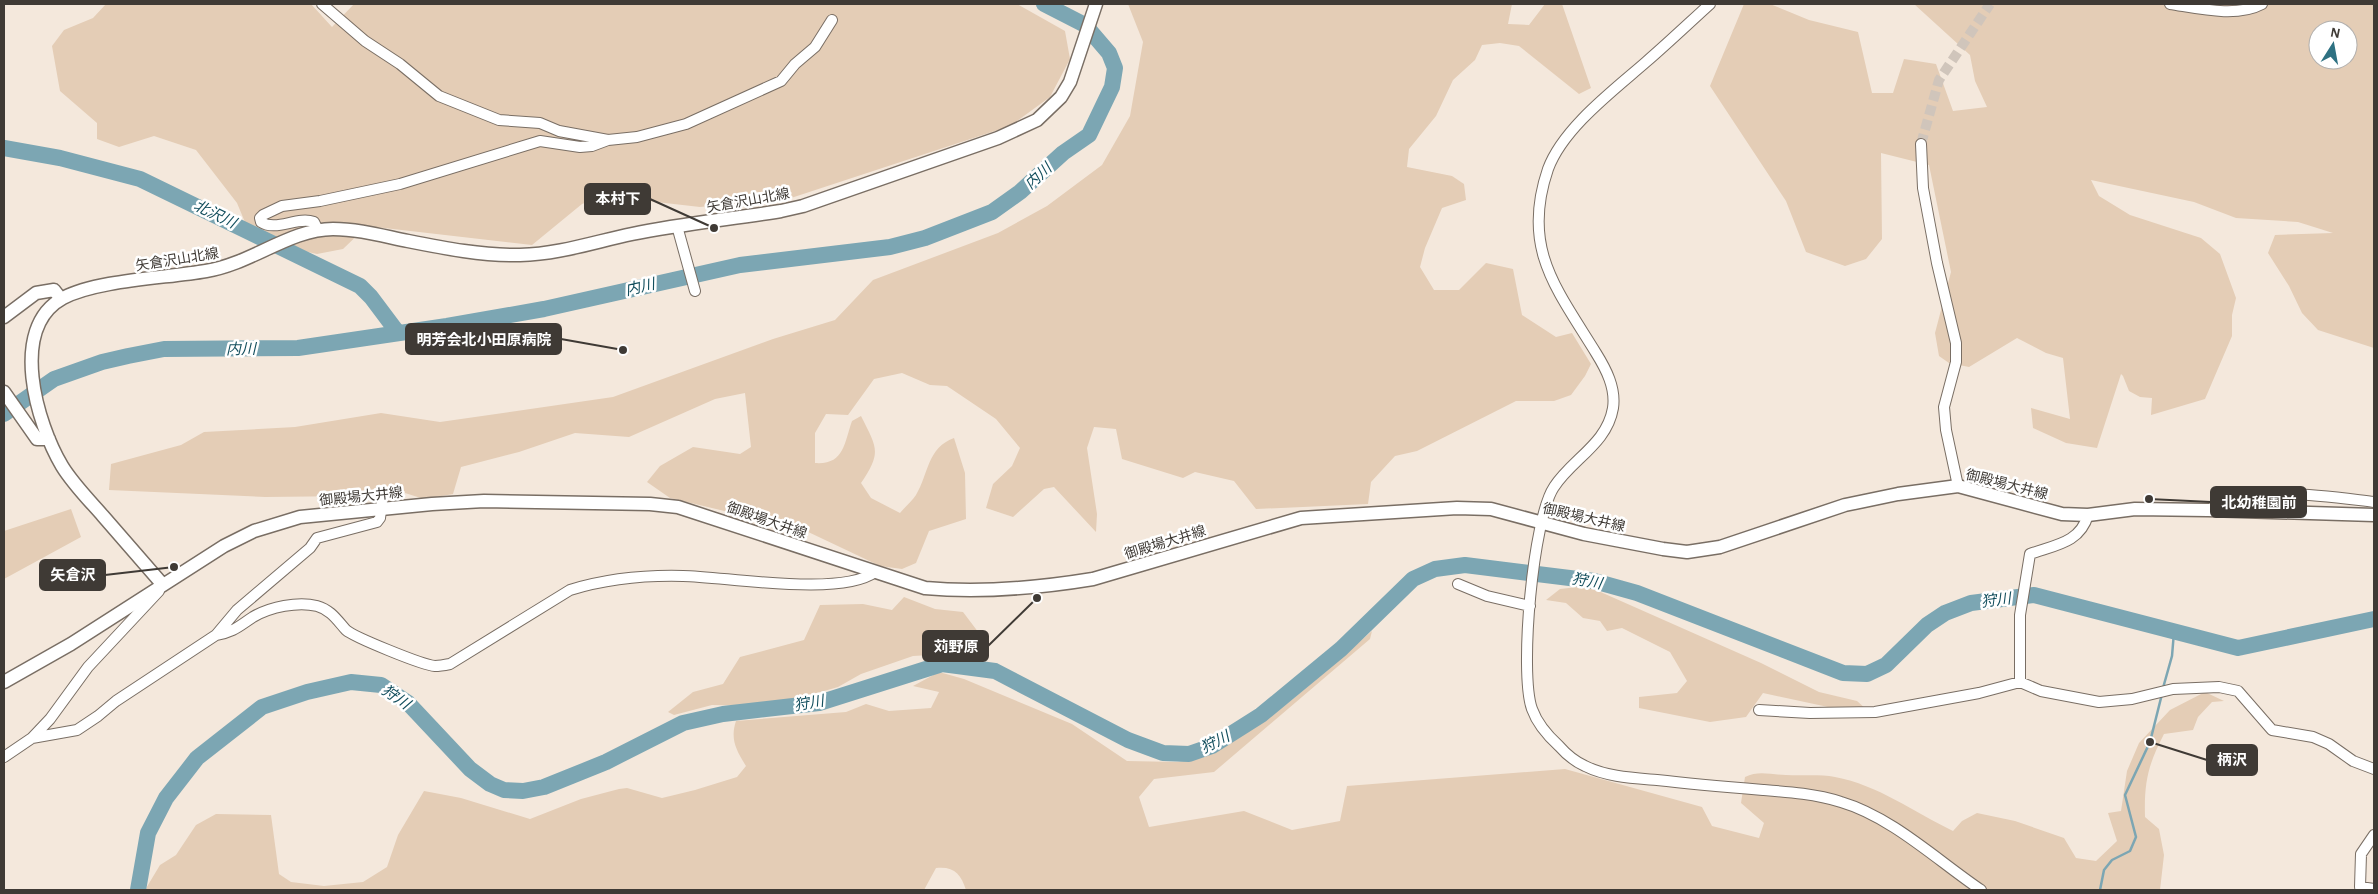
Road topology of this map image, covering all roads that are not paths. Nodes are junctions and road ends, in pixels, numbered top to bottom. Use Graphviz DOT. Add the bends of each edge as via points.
graph roads {
  1 [pos="322,4"];
  2 [pos="1096,4"];
  3 [pos="1710,4"];
  4 [pos="2170,4"];
  5 [pos="2262,4"];
  6 [pos="832,20"];
  7 [pos="608,140"];
  8 [pos="1922,144"];
  9 [pos="677,226"];
  10 [pos="312,231"];
  11 [pos="695,291"];
  12 [pos="61,299"];
  13 [pos="4,317"];
  14 [pos="4,392"];
  15 [pos="49,439"];
  16 [pos="1958,486"];
  17 [pos="2374,502"];
  18 [pos="382,506"];
  19 [pos="2208,510"];
  20 [pos="2088,515"];
  21 [pos="2374,515"];
  22 [pos="1542,522"];
  23 [pos="875,572"];
  24 [pos="1458,584"];
  25 [pos="163,586"];
  26 [pos="1530,606"];
  27 [pos="216,635"];
  28 [pos="4,682"];
  29 [pos="2020,682"];
  30 [pos="1759,710"];
  31 [pos="32,738"];
  32 [pos="4,757"];
  33 [pos="2374,770"];
  34 [pos="2374,835"];
  35 [pos="2374,889"];
  36 [pos="1982,890"];
  1 -- 7 [label="street" via="365,41 439,96 499,120 540,123 565,133"];
  2 -- 9 [label="main road, 矢倉沢山北線" via="1070,82 1061,98 1037,120 1019,130 803,206"];
  3 -- 22 [label="street" via="1604,98 1567,137 1550,165 1537,217 1543,260 1556,288 1604,366 1613,390 1614,406 1609,422 1594,446 1554,486 1545,504"];
  4 -- 5 [label="street" via="2236,10"];
  6 -- 7 [label="street" via="815,47 781,81 686,124 637,137"];
  7 -- 10 [label="street" via="580,147 540,141 400,184 282,206 260,218 268,225 307,219 314,222"];
  8 -- 16 [label="street" via="1925,197 1956,343 1956,362 1944,407"];
  9 -- 10 [label="main road, 矢倉沢山北線" via="568,250 516,255 410,241 366,231"];
  9 -- 11 [label="street"];
  10 -- 12 [label="main road, 矢倉沢山北線" via="214,270 102,286"];
  12 -- 13 [label="main road" via="54,290 36,293"];
  12 -- 15 [label="main road, 矢倉沢山北線" via="48,310 33,339 32,372"];
  14 -- 15 [label="main road" via="37,439"];
  15 -- 25 [label="main road, 矢倉沢山北線" via="72,480"];
  16 -- 20 [label="main road, 御殿場大井線" via="2062,514"];
  16 -- 22 [label="main road, 御殿場大井線" via="1845,505 1720,547 1688,552 1584,534"];
  17 -- 19 [label="street" via="2321,494 2271,494 2227,502"];
  18 -- 23 [label="main road, 御殿場大井線" via="484,501 669,506 704,514"];
  18 -- 25 [label="main road, 御殿場大井線" via="300,517 261,528 224,546"];
  18 -- 27 [label="street" via="376,522 318,538 237,610"];
  19 -- 20 [label="main road, 御殿場大井線" via="2135,510"];
  19 -- 21 [label="main road, 御殿場大井線"];
  20 -- 29 [label="street" via="2086,525 2076,537 2030,554 2020,615"];
  22 -- 23 [label="main road, 御殿場大井線" via="1491,509 1457,508 1322,516 1281,523 1093,579 1060,584 952,590 925,588"];
  22 -- 26 [label="street"];
  23 -- 27 [label="street" via="865,579 814,585 682,576 618,578 588,584 570,590 450,664 435,666 414,661 347,631 334,615 317,606 296,605 271,610 254,616 230,633"];
  24 -- 26 [label="street" via="1487,596"];
  25 -- 28 [label="main road, 御殿場大井線"];
  25 -- 31 [label="street" via="88,667"];
  26 -- 36 [label="street" via="1526,678 1532,708 1542,728 1559,747 1584,766 1635,778 1789,792 1842,802 1879,818"];
  27 -- 31 [label="street" via="77,730"];
  29 -- 30 [label="street" via="1875,712"];
  29 -- 33 [label="street" via="2041,691 2100,702 2132,699 2173,689 2219,687 2238,691 2272,730 2313,737"];
  31 -- 32 [label="street"];
  34 -- 35 [label="street" via="2361,854 2360,887"];
}
